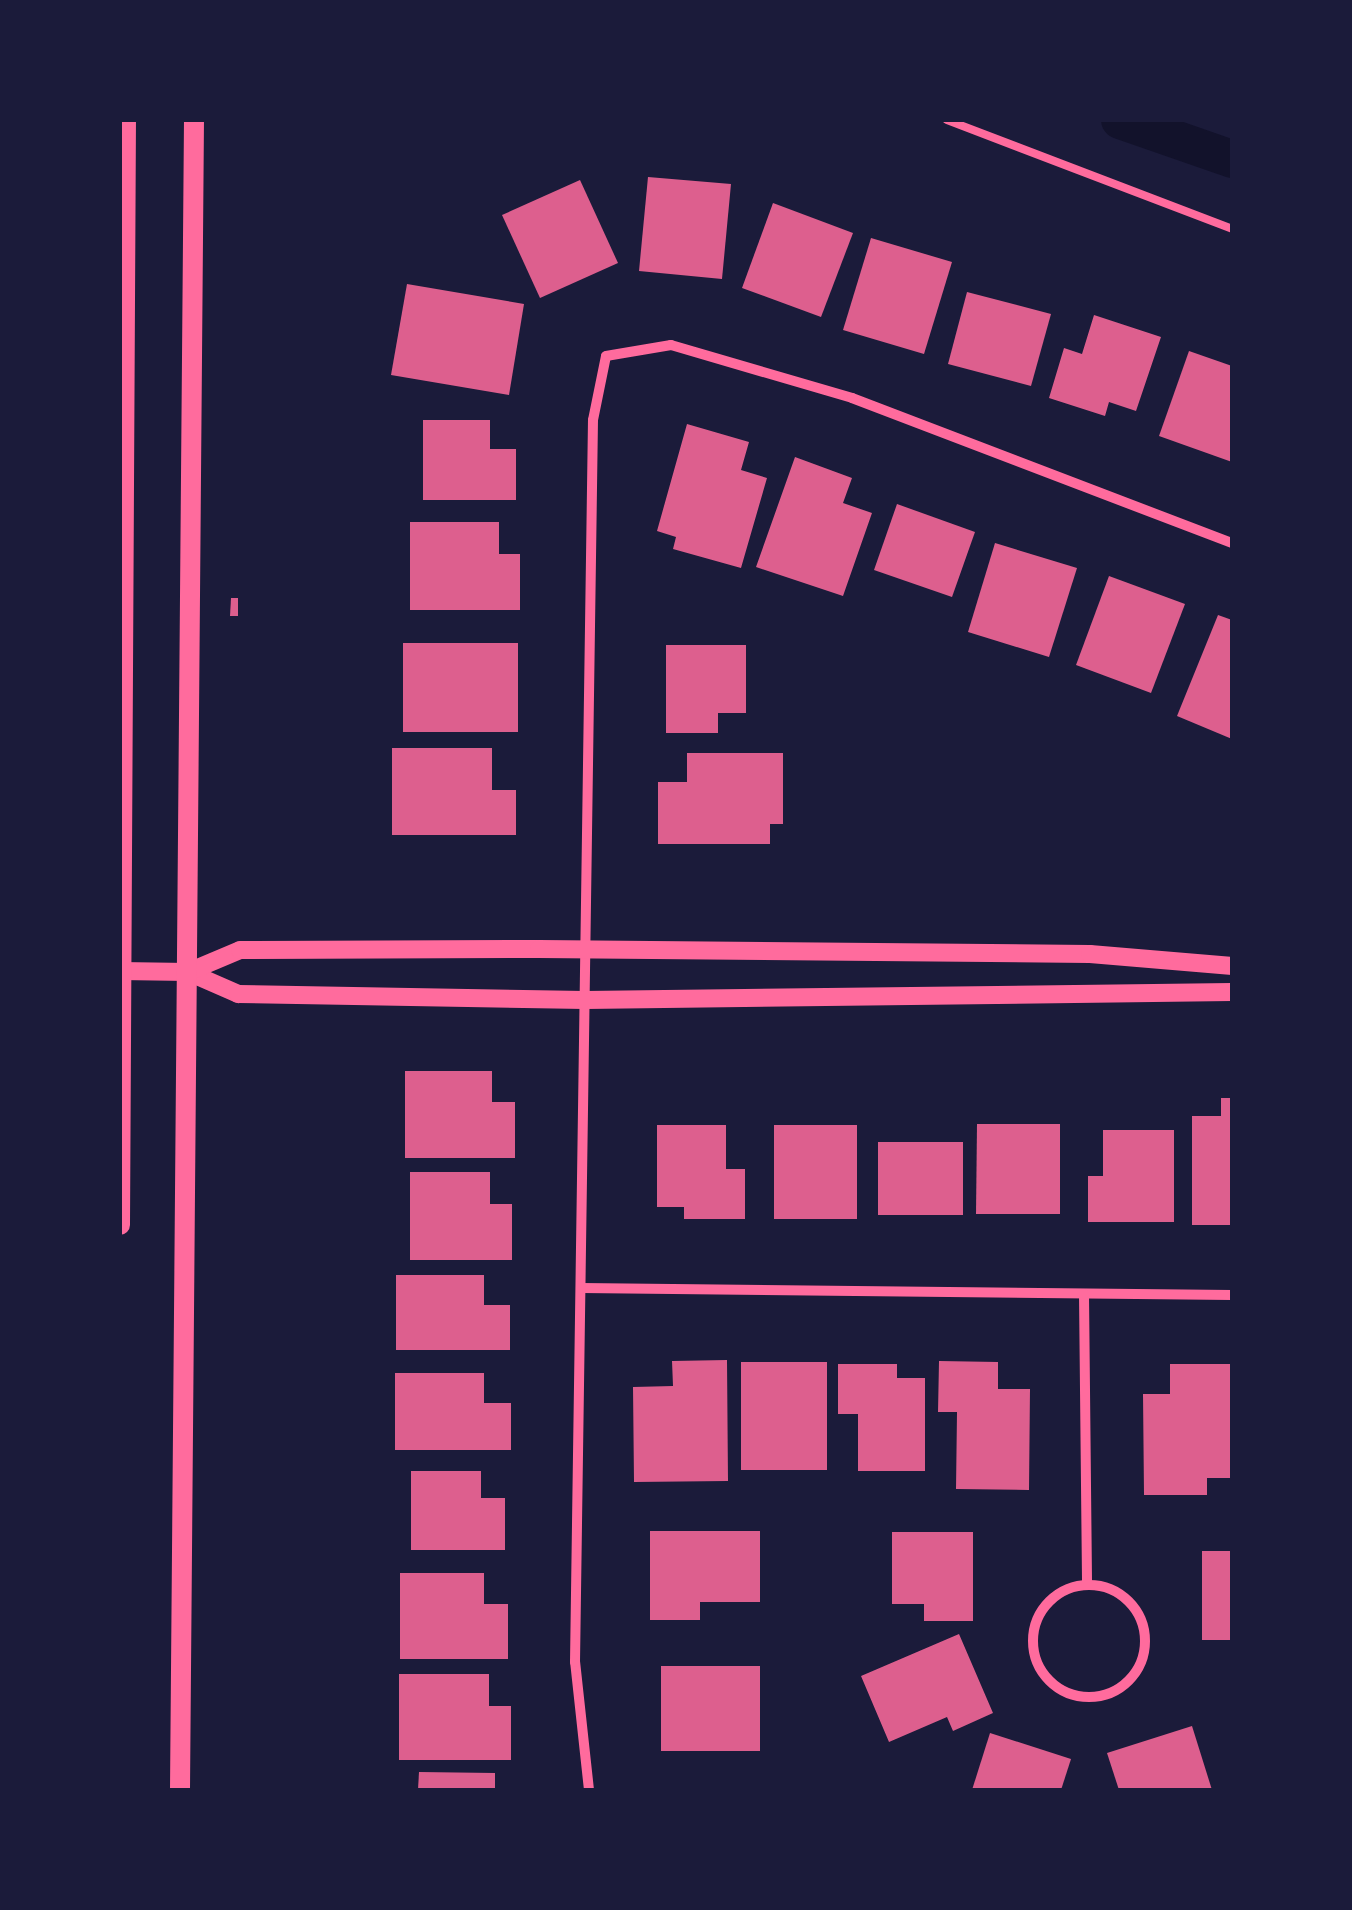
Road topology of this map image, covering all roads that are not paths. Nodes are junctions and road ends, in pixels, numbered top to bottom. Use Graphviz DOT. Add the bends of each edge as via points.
graph roads {
  1 [pos="126,120"];
  2 [pos="194,120"];
  3 [pos="947,120"];
  4 [pos="1232,228"];
  5 [pos="1232,542"];
  6 [pos="588,950"];
  7 [pos="1232,966"];
  8 [pos="121,970"];
  9 [pos="188,972"];
  10 [pos="1232,992"];
  11 [pos="585,1000"];
  12 [pos="120,1225"];
  13 [pos="582,1288"];
  14 [pos="1084,1294"];
  15 [pos="1232,1295"];
  16 [pos="1087,1585"];
  17 [pos="180,1790"];
  18 [pos="589,1790"];
  1 -- 8 [label="main road"];
  2 -- 9 [label="main road"];
  3 -- 4 [label="lane"];
  5 -- 6 [label="street" via="852,398 671,345 606,356 593,420"];
  6 -- 7 [label="street" via="1090,954"];
  6 -- 9 [label="street" via="240,950"];
  6 -- 11 [label="street"];
  8 -- 9 [label="street"];
  8 -- 12 [label="main road"];
  9 -- 11 [label="street" via="238,994"];
  9 -- 17 [label="main road"];
  10 -- 11 [label="street"];
  11 -- 13 [label="street"];
  13 -- 14 [label="street"];
  13 -- 18 [label="street" via="575,1662"];
  14 -- 15 [label="street"];
  14 -- 16 [label="street"];
  16 -- 16 [label="street" via="1054,1596 1042,1610 1032,1644 1045,1676 1074,1695 1092,1697 1127,1682 1145,1648 1137,1611 1106,1587"];
}
